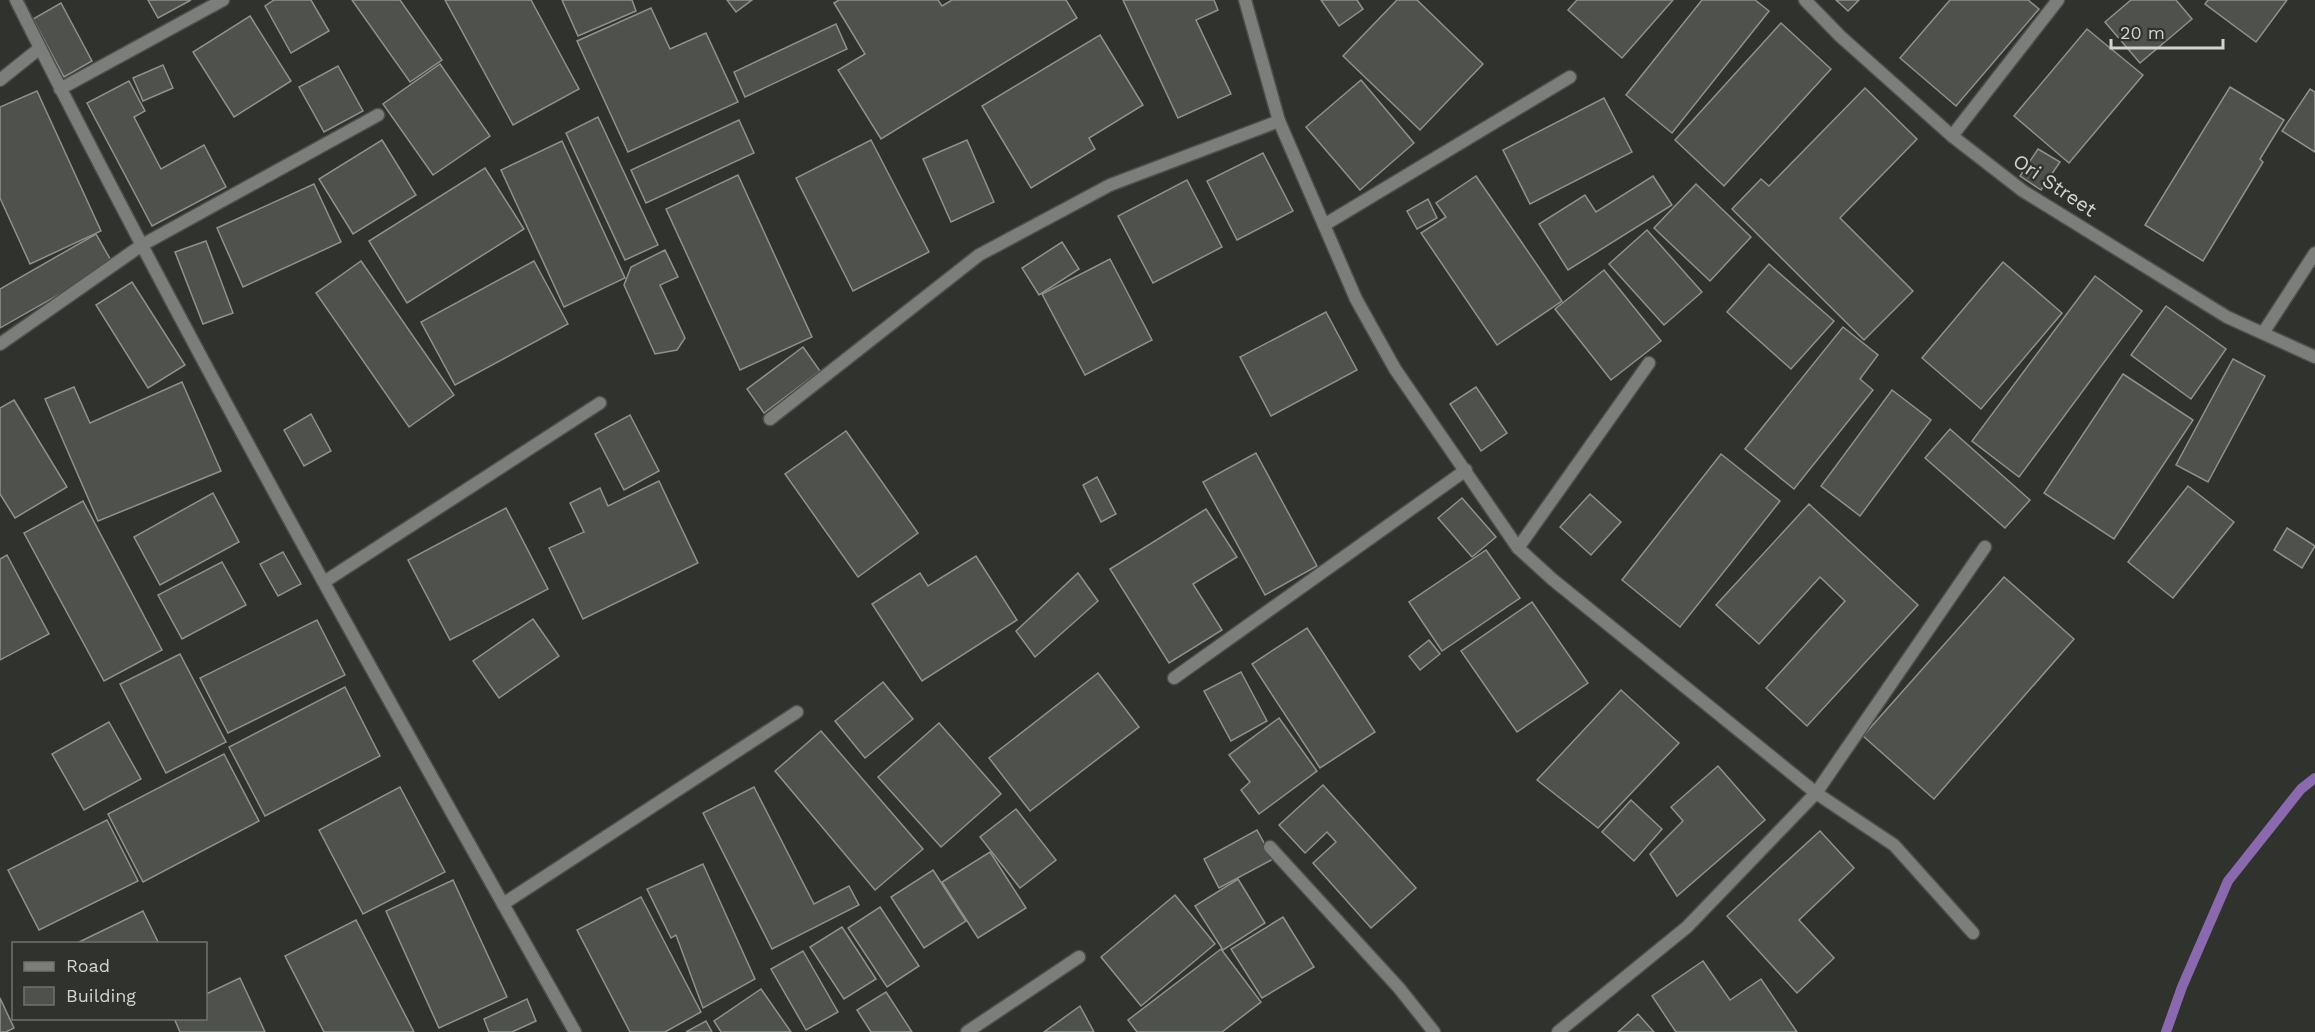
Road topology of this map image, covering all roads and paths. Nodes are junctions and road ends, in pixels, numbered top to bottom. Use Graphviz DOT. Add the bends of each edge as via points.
graph roads {
  1 [pos="16,0"];
  2 [pos="223,0"];
  3 [pos="1245,0"];
  4 [pos="1805,0"];
  5 [pos="2058,0"];
  6 [pos="40,48"];
  7 [pos="1570,77"];
  8 [pos="0,80"];
  9 [pos="60,89"];
  10 [pos="378,115"];
  11 [pos="1279,121"];
  12 [pos="1952,136"];
  13 [pos="1324,225"];
  14 [pos="142,245"];
  15 [pos="2315,253"];
  16 [pos="2263,333"];
  17 [pos="0,344"];
  18 [pos="2315,357"];
  19 [pos="1649,363"];
  20 [pos="600,403"];
  21 [pos="770,419"];
  22 [pos="1466,470"];
  23 [pos="1985,547"];
  24 [pos="1518,548"];
  25 [pos="324,582"];
  26 [pos="1174,678"];
  27 [pos="797,712"];
  28 [pos="1816,793"];
  29 [pos="1269,847"];
  30 [pos="503,904"];
  31 [pos="1973,933"];
  32 [pos="1079,957"];
  33 [pos="574,1032"];
  34 [pos="967,1032"];
  35 [pos="1434,1032"];
  36 [pos="1558,1032"];
  1 -- 6 [label="street"];
  2 -- 9 [label="street"];
  3 -- 11 [label="street"];
  4 -- 12 [label="street, Ori Street"];
  5 -- 12 [label="street"];
  6 -- 8 [label="street"];
  6 -- 9 [label="street"];
  7 -- 13 [label="street"];
  9 -- 14 [label="street"];
  10 -- 14 [label="street"];
  11 -- 13 [label="street"];
  11 -- 21 [label="street" via="1110,185 979,255"];
  12 -- 16 [label="street, Ori Street" via="2023,190 2227,317"];
  13 -- 22 [label="street" via="1356,299 1395,369"];
  14 -- 17 [label="street"];
  14 -- 25 [label="street"];
  15 -- 16 [label="street"];
  16 -- 18 [label="street, Ori Street"];
  19 -- 24 [label="street"];
  20 -- 25 [label="street"];
  22 -- 24 [label="street"];
  22 -- 26 [label="street"];
  23 -- 28 [label="street"];
  24 -- 28 [label="street"];
  25 -- 30 [label="street"];
  27 -- 30 [label="street"];
  28 -- 31 [label="street" via="1894,845"];
  28 -- 36 [label="street" via="1687,927"];
  29 -- 35 [label="street" via="1399,988"];
  30 -- 33 [label="street"];
  32 -- 34 [label="street"];
}
